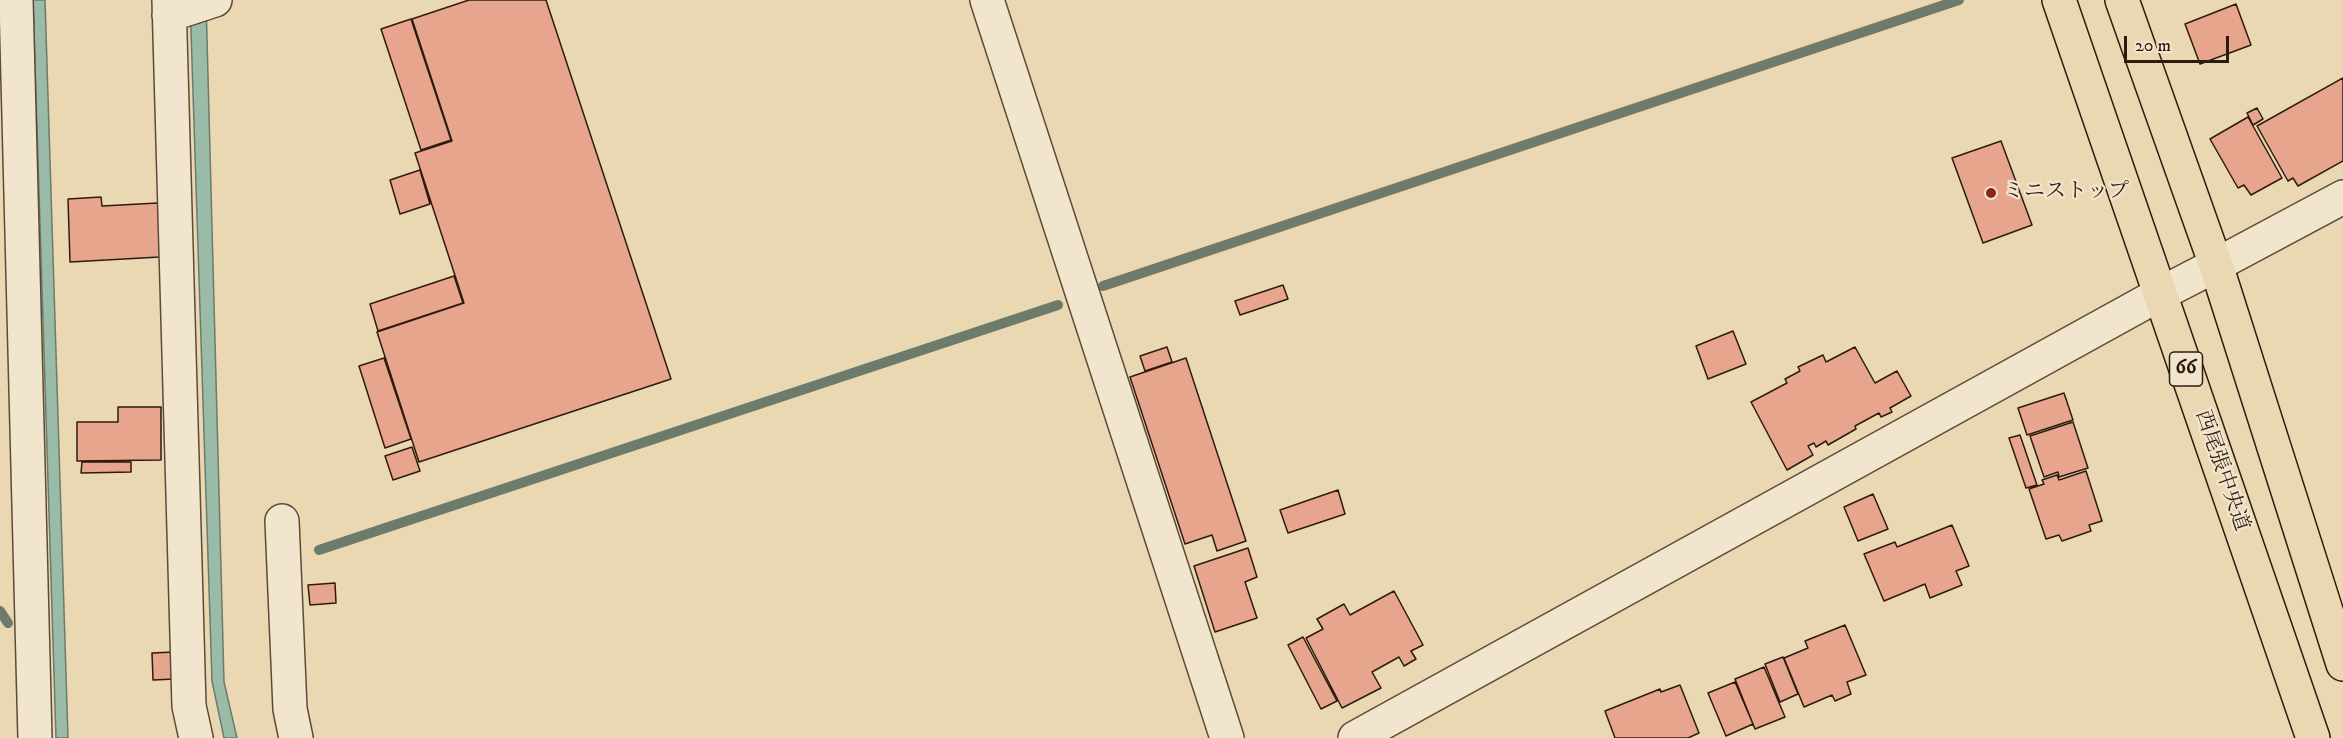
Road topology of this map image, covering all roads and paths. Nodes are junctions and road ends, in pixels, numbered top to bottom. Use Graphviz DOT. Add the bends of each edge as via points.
graph roads {
  1 [pos="16,0"];
  2 [pos="987,0"];
  3 [pos="2059,0"];
  4 [pos="2122,0"];
  5 [pos="185,6"];
  6 [pos="2343,197"];
  7 [pos="2216,265"];
  8 [pos="2160,294"];
  9 [pos="282,521"];
  10 [pos="2343,664"];
  11 [pos="35,738"];
  12 [pos="196,738"];
  13 [pos="296,738"];
  14 [pos="1227,738"];
  15 [pos="1355,738"];
  16 [pos="2313,738"];
  1 -- 11 [label="street"];
  2 -- 14 [label="street"];
  3 -- 8 [label="main road, 西尾張中央道 / 66"];
  4 -- 7 [label="main road"];
  5 -- 12 [label="street" via="189,706"];
  6 -- 7 [label="street"];
  7 -- 8 [label="street"];
  7 -- 10 [label="main road"];
  8 -- 15 [label="street"];
  8 -- 16 [label="main road, 西尾張中央道 / 66"];
  9 -- 13 [label="street" via="290,709"];
}
